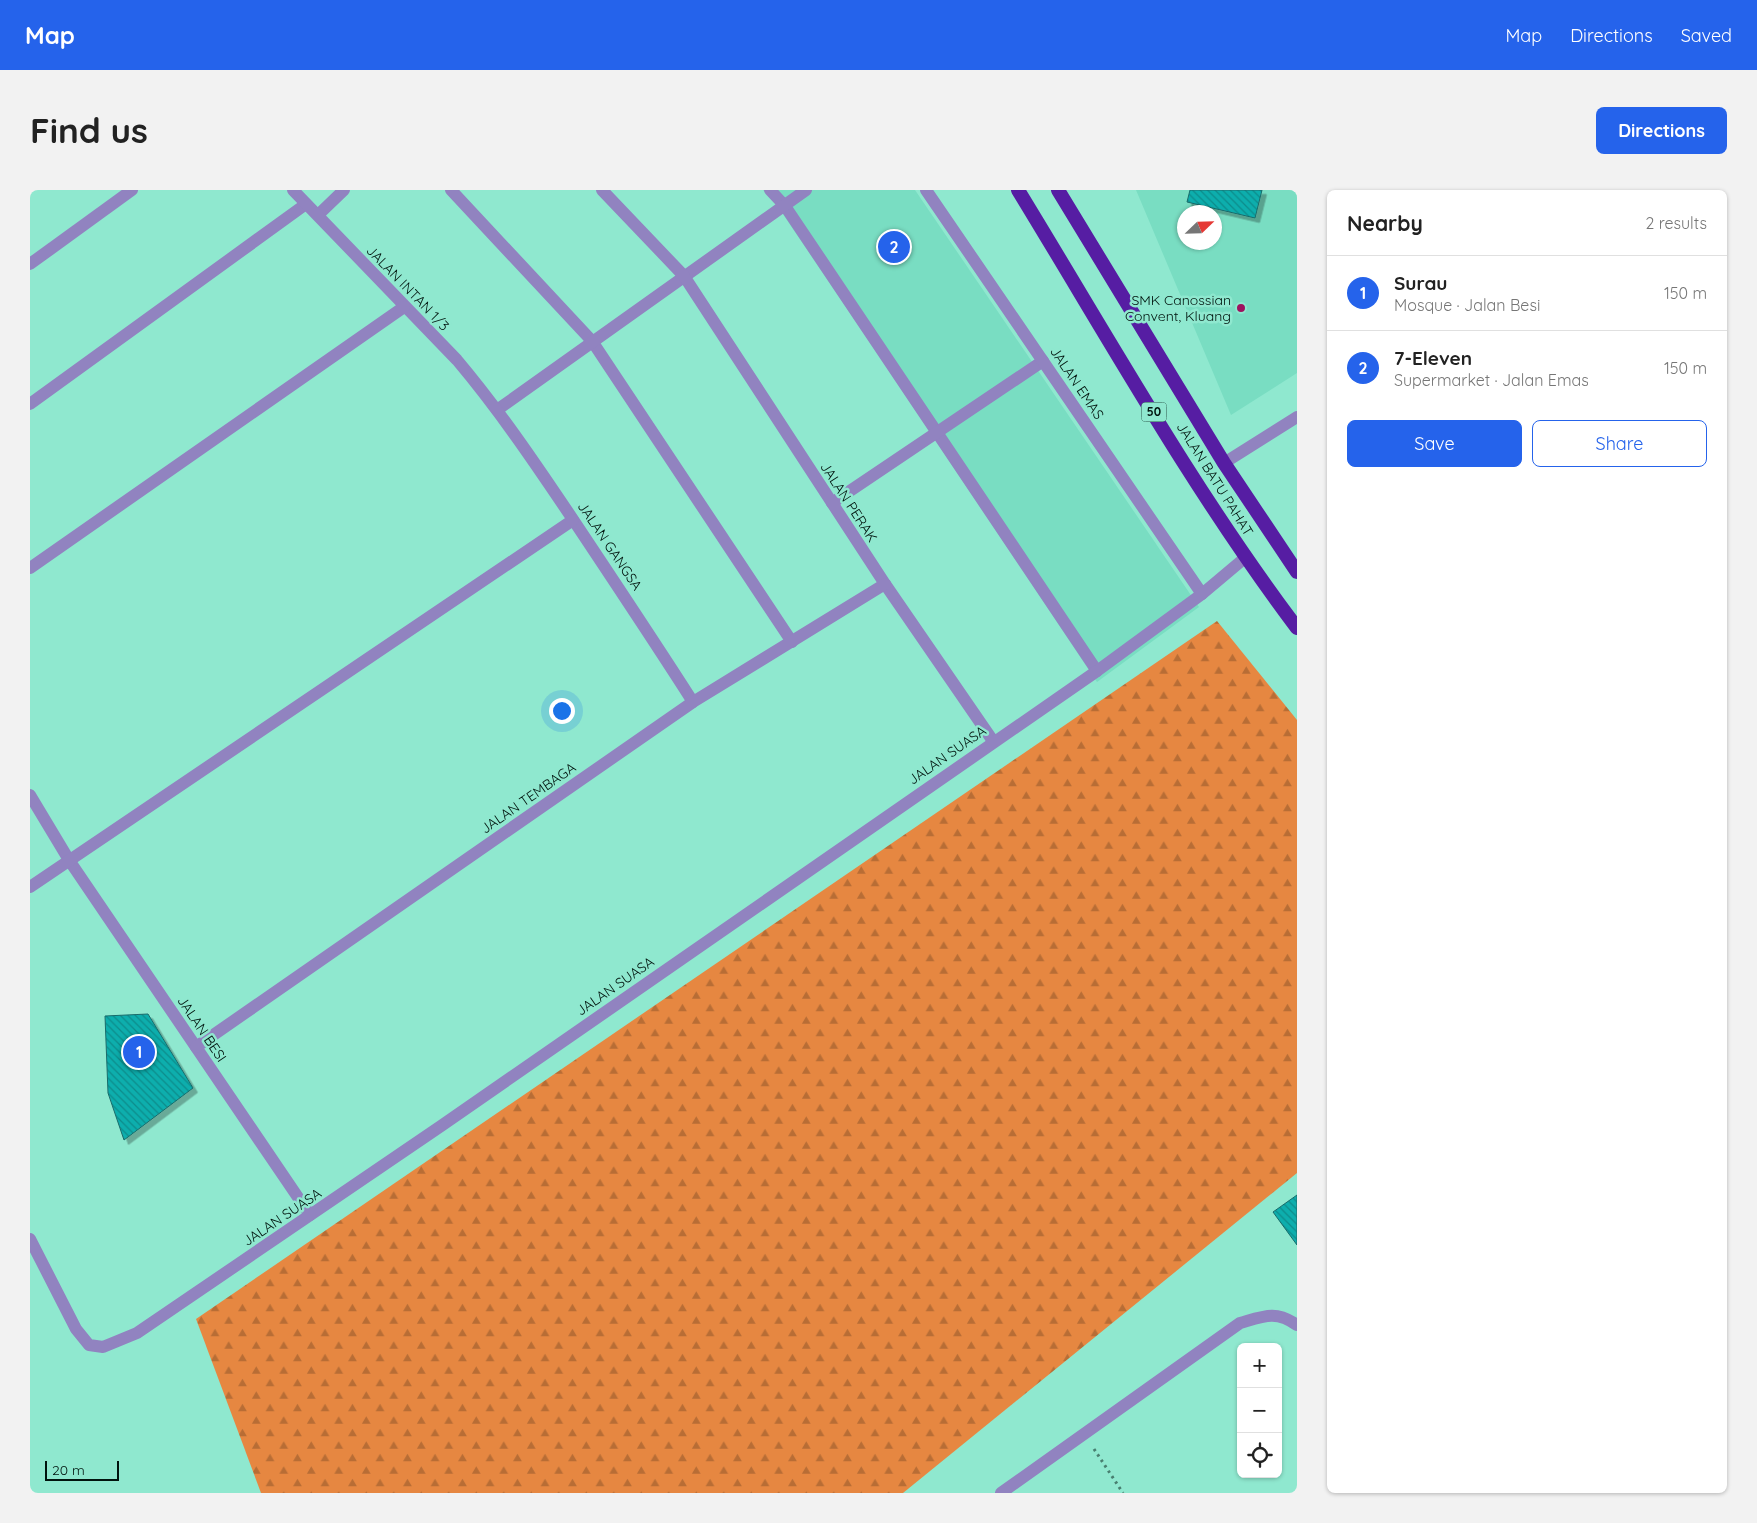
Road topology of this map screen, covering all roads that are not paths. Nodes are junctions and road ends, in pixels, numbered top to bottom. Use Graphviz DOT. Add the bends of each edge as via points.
graph roads {
  1 [pos="132,190"];
  2 [pos="293,190"];
  3 [pos="344,190"];
  4 [pos="451,190"];
  5 [pos="602,190"];
  6 [pos="770,190"];
  7 [pos="806,190"];
  8 [pos="926,190"];
  9 [pos="1018,190"];
  10 [pos="1058,190"];
  11 [pos="306,204"];
  12 [pos="785,206"];
  13 [pos="318,215"];
  14 [pos="30,264"];
  15 [pos="684,276"];
  16 [pos="404,307"];
  17 [pos="592,341"];
  18 [pos="1043,361"];
  19 [pos="30,404"];
  20 [pos="497,410"];
  21 [pos="1297,417"];
  22 [pos="936,432"];
  23 [pos="1224,462"];
  24 [pos="832,503"];
  25 [pos="573,520"];
  26 [pos="1246,557"];
  27 [pos="30,568"];
  28 [pos="1297,572"];
  29 [pos="885,584"];
  30 [pos="1202,594"];
  31 [pos="1297,628"];
  32 [pos="792,642"];
  33 [pos="1097,671"];
  34 [pos="693,702"];
  35 [pos="993,741"];
  36 [pos="30,795"];
  37 [pos="69,860"];
  38 [pos="30,887"];
  39 [pos="196,1047"];
  40 [pos="310,1215"];
  41 [pos="30,1239"];
  42 [pos="1297,1325"];
  43 [pos="1001,1493"];
  1 -- 14 [label="street"];
  2 -- 11 [label="street, JALAN INTAN 1/3"];
  3 -- 13 [label="street"];
  4 -- 17 [label="street"];
  5 -- 15 [label="street, JALAN PERAK"];
  6 -- 12 [label="street"];
  7 -- 12 [label="street"];
  8 -- 18 [label="street, JALAN EMAS"];
  9 -- 26 [label="highway, JALAN BATU PAHAT / 50"];
  10 -- 23 [label="highway, JALAN BATU PAHAT / 50"];
  11 -- 13 [label="street, JALAN INTAN 1/3"];
  11 -- 19 [label="street"];
  12 -- 15 [label="street"];
  12 -- 22 [label="street"];
  13 -- 16 [label="street, JALAN INTAN 1/3"];
  15 -- 17 [label="street"];
  15 -- 24 [label="street, JALAN PERAK"];
  16 -- 20 [label="street, JALAN INTAN 1/3" via="457,360"];
  16 -- 27 [label="street"];
  17 -- 20 [label="street"];
  17 -- 32 [label="street"];
  18 -- 22 [label="street"];
  18 -- 30 [label="street, JALAN EMAS"];
  20 -- 25 [label="street, JALAN GANGSA"];
  21 -- 23 [label="street"];
  22 -- 24 [label="street"];
  22 -- 33 [label="street"];
  23 -- 28 [label="highway, JALAN BATU PAHAT / 50"];
  24 -- 29 [label="street, JALAN PERAK"];
  25 -- 34 [label="street, JALAN GANGSA"];
  25 -- 37 [label="street"];
  26 -- 30 [label="street, JALAN SUASA"];
  26 -- 31 [label="highway, JALAN BATU PAHAT / 50"];
  29 -- 32 [label="street, JALAN TEMBAGA"];
  29 -- 35 [label="street, JALAN PERAK"];
  30 -- 33 [label="street, JALAN SUASA"];
  32 -- 34 [label="street, JALAN TEMBAGA"];
  33 -- 35 [label="street, JALAN SUASA"];
  34 -- 39 [label="street, JALAN TEMBAGA"];
  35 -- 40 [label="street, JALAN SUASA"];
  36 -- 37 [label="street, JALAN BESI"];
  37 -- 38 [label="street"];
  37 -- 39 [label="street, JALAN BESI"];
  39 -- 40 [label="street, JALAN BESI"];
  40 -- 41 [label="street, JALAN SUASA" via="146,1328 123,1341 103,1347 89,1345 83,1339"];
  42 -- 43 [label="street" via="1284,1316 1265,1316 1240,1323"];
}
